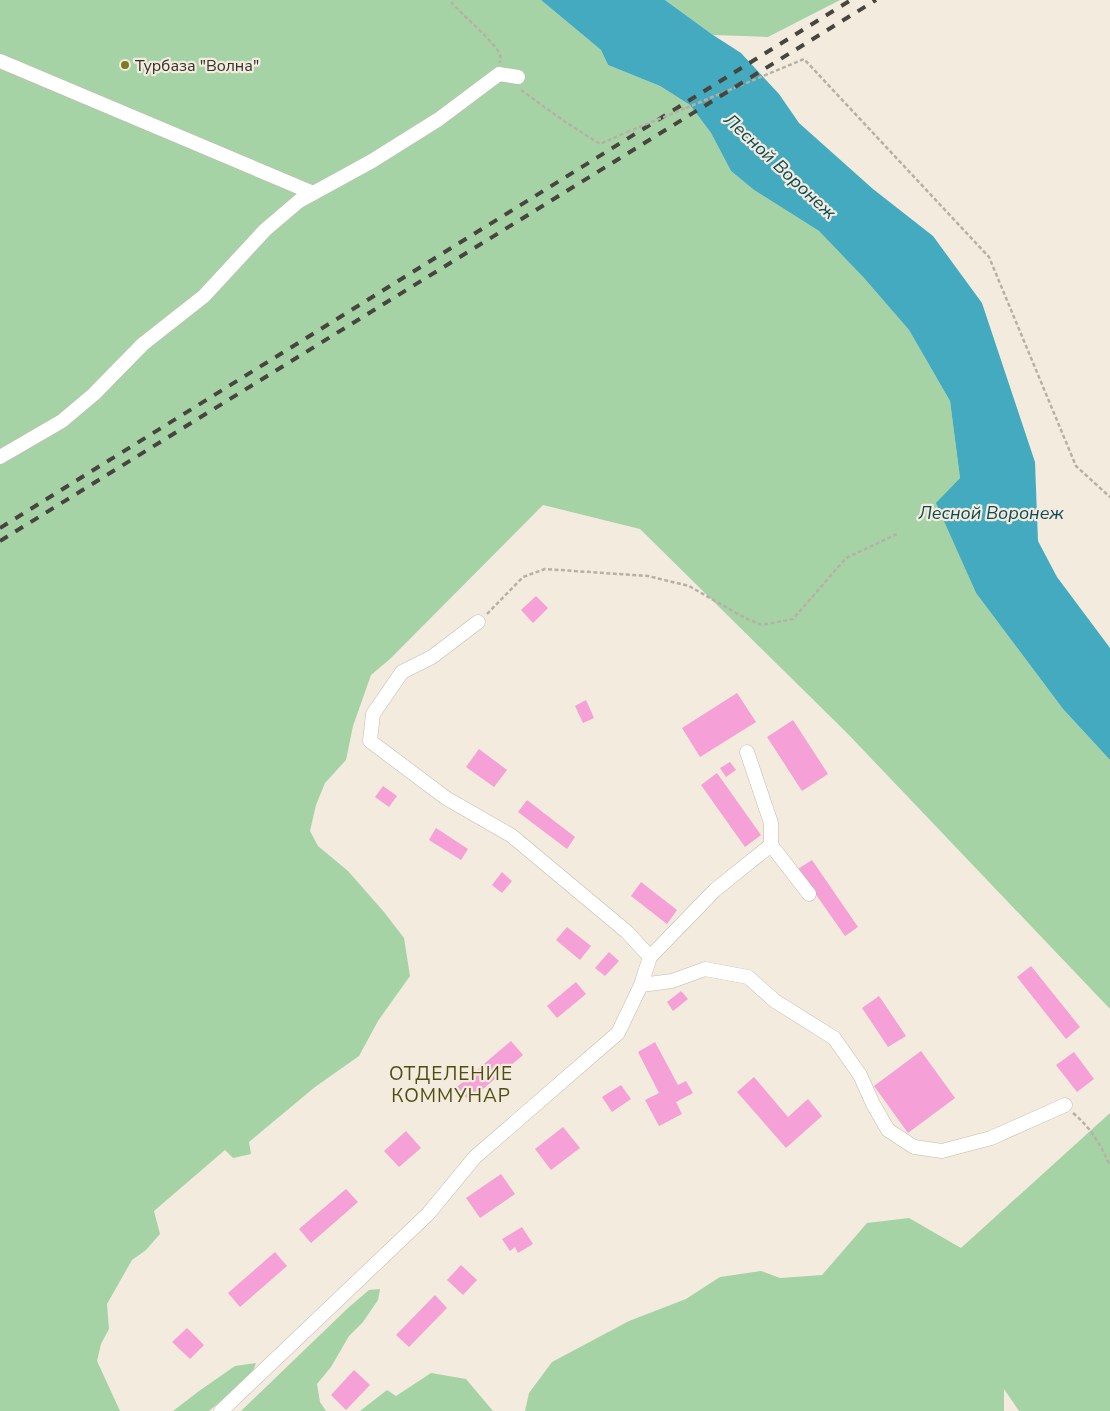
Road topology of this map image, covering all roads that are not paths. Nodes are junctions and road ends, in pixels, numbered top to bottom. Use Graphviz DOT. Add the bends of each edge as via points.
graph roads {
  1 [pos="0,61"];
  2 [pos="519,83"];
  3 [pos="313,193"];
  4 [pos="0,457"];
  5 [pos="478,622"];
  6 [pos="748,752"];
  7 [pos="771,845"];
  8 [pos="809,894"];
  9 [pos="650,957"];
  10 [pos="640,985"];
  11 [pos="1065,1105"];
  12 [pos="221,1411"];
  1 -- 3 [label="street"];
  2 -- 3 [label="street" via="499,74 439,119"];
  3 -- 4 [label="street" via="266,230 204,296 143,344 62,421"];
  5 -- 9 [label="street" via="432,657 402,672 373,714 370,741 446,798 512,836 627,932"];
  6 -- 7 [label="street" via="771,822"];
  7 -- 8 [label="street"];
  7 -- 9 [label="street" via="715,890"];
  9 -- 10 [label="street"];
  10 -- 11 [label="street" via="672,981 705,969 748,977 776,1001 834,1038 860,1075 888,1130 914,1147 942,1151 991,1138"];
  10 -- 12 [label="street" via="618,1033 475,1157 428,1214"];
}
